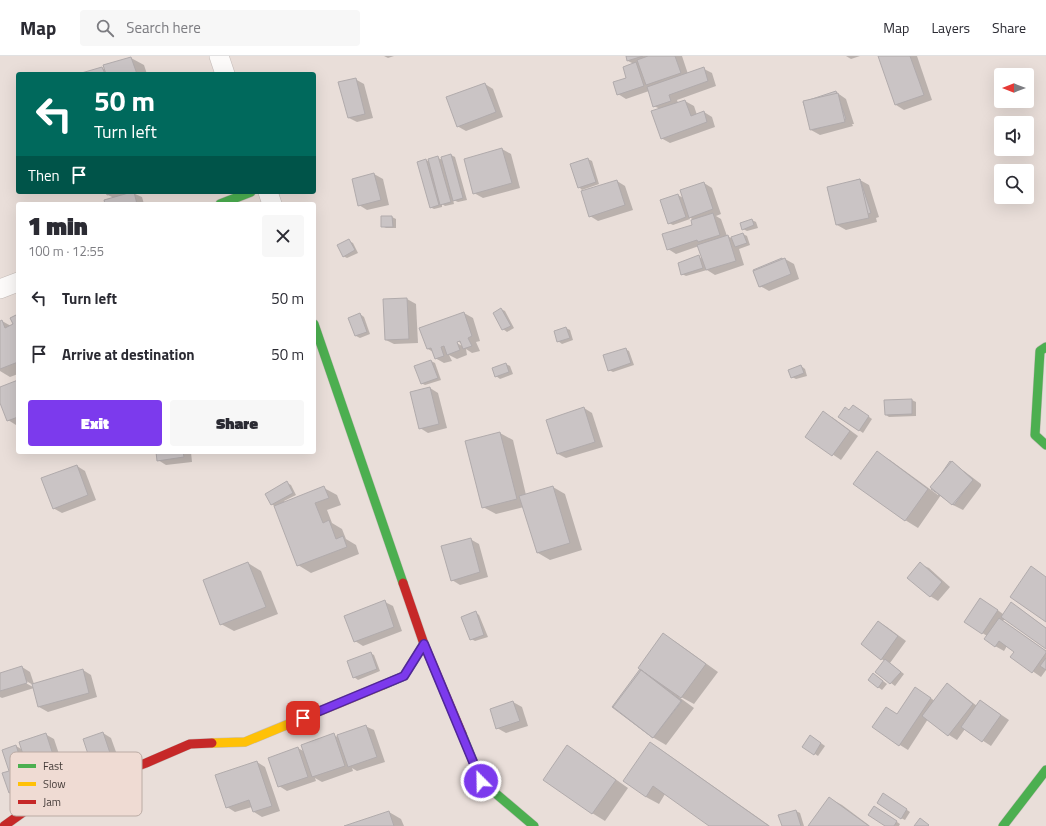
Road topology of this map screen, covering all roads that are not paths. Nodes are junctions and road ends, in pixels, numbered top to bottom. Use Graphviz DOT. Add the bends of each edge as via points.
graph roads {
  1 [pos="219,56"];
  2 [pos="224,72"];
  3 [pos="246,194"];
  4 [pos="225,202"];
  5 [pos="16,283"];
  6 [pos="0,289"];
  7 [pos="316,330"];
  8 [pos="1046,347"];
  9 [pos="1046,445"];
  10 [pos="424,644"];
  11 [pos="142,765"];
  12 [pos="1046,770"];
  13 [pos="18,816"];
  14 [pos="4,826"];
  15 [pos="534,826"];
  16 [pos="1003,826"];
  1 -- 2 [label="street"];
  3 -- 4 [label="street"];
  5 -- 6 [label="street"];
  7 -- 10 [label="street"];
  8 -- 9 [label="street" via="1040,351 1035,435"];
  10 -- 11 [label="street" via="404,676 245,742 190,744"];
  10 -- 15 [label="street" via="481,781"];
  12 -- 16 [label="street"];
  13 -- 14 [label="street"];
}
